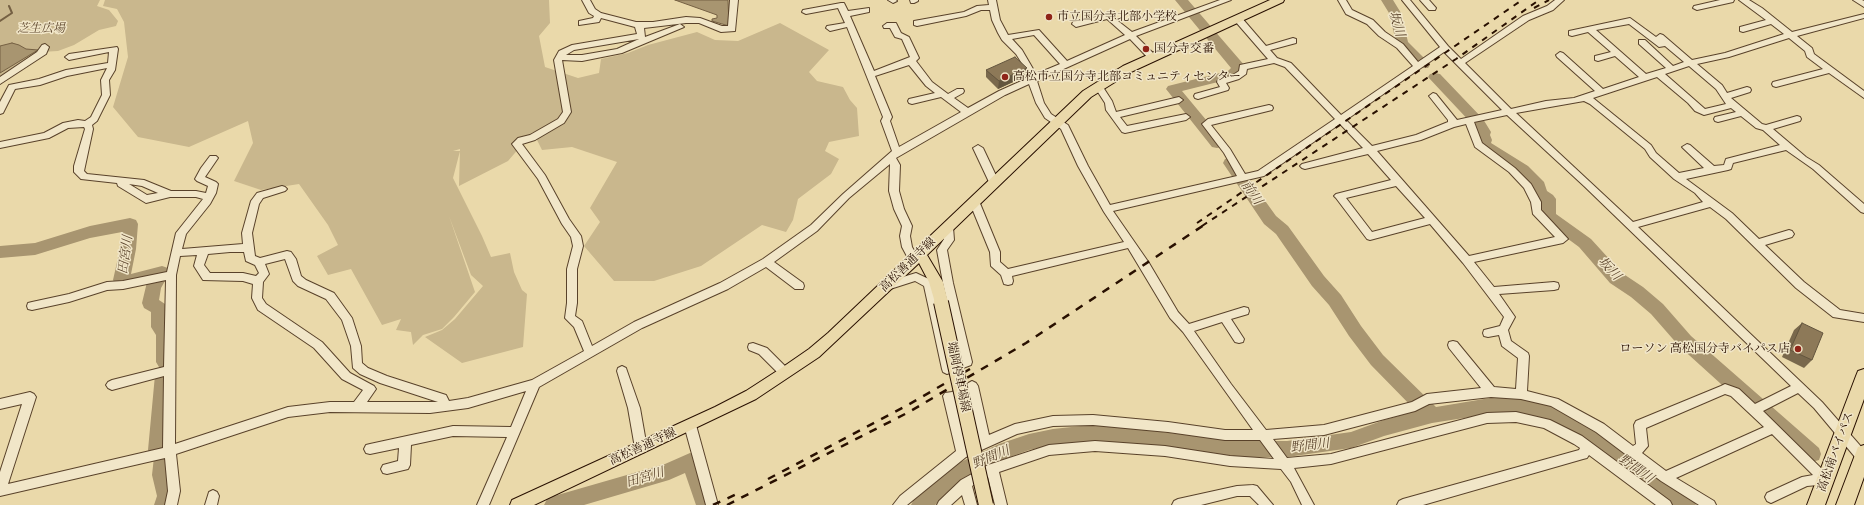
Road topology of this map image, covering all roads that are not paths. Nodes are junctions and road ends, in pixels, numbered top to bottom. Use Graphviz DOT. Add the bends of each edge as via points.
graph roads {
  1 [pos="586,0"];
  2 [pos="734,0"];
  3 [pos="1227,0"];
  4 [pos="1279,0"];
  5 [pos="1342,0"];
  6 [pos="1406,0"];
  7 [pos="1424,0"];
  8 [pos="1560,0"];
  9 [pos="1730,0"];
  10 [pos="1743,0"];
  11 [pos="1857,0"];
  12 [pos="993,3"];
  13 [pos="1208,3"];
  14 [pos="1864,4"];
  15 [pos="1432,8"];
  16 [pos="1697,8"];
  17 [pos="866,10"];
  18 [pos="806,12"];
  19 [pos="845,14"];
  20 [pos="598,15"];
  21 [pos="1864,16"];
  22 [pos="1238,19"];
  23 [pos="1772,21"];
  24 [pos="582,23"];
  25 [pos="705,23"];
  26 [pos="917,23"];
  27 [pos="850,24"];
  28 [pos="1076,24"];
  29 [pos="639,25"];
  30 [pos="893,25"];
  31 [pos="830,28"];
  32 [pos="1590,29"];
  33 [pos="1743,29"];
  34 [pos="1572,33"];
  35 [pos="1790,35"];
  36 [pos="1131,36"];
  37 [pos="1660,37"];
  38 [pos="1005,38"];
  39 [pos="1293,41"];
  40 [pos="1642,42"];
  41 [pos="45,47"];
  42 [pos="1445,48"];
  43 [pos="1264,49"];
  44 [pos="1617,53"];
  45 [pos="1560,54"];
  46 [pos="69,57"];
  47 [pos="560,57"];
  48 [pos="1152,57"];
  49 [pos="1598,58"];
  50 [pos="1274,60"];
  51 [pos="911,61"];
  52 [pos="1460,63"];
  53 [pos="1064,64"];
  54 [pos="1688,64"];
  55 [pos="110,65"];
  56 [pos="1417,66"];
  57 [pos="1672,69"];
  58 [pos="1830,70"];
  59 [pos="1658,74"];
  60 [pos="870,75"];
  61 [pos="1033,78"];
  62 [pos="1645,78"];
  63 [pos="0,81"];
  64 [pos="1776,84"];
  65 [pos="1098,86"];
  66 [pos="1747,90"];
  67 [pos="960,91"];
  68 [pos="1602,92"];
  69 [pos="1864,95"];
  70 [pos="945,96"];
  71 [pos="1198,96"];
  72 [pos="1433,96"];
  73 [pos="1725,97"];
  74 [pos="1585,98"];
  75 [pos="1179,100"];
  76 [pos="912,101"];
  77 [pos="1732,105"];
  78 [pos="1269,108"];
  79 [pos="0,111"];
  80 [pos="1509,112"];
  81 [pos="968,113"];
  82 [pos="1743,113"];
  83 [pos="1114,115"];
  84 [pos="1186,117"];
  85 [pos="1718,118"];
  86 [pos="1339,119"];
  87 [pos="1797,119"];
  88 [pos="1472,120"];
  89 [pos="1057,122"];
  90 [pos="87,124"];
  91 [pos="1452,124"];
  92 [pos="1766,128"];
  93 [pos="0,144"];
  94 [pos="1788,146"];
  95 [pos="1687,147"];
  96 [pos="978,148"];
  97 [pos="1370,150"];
  98 [pos="894,154"];
  99 [pos="213,158"];
  100 [pos="1305,166"];
  101 [pos="1712,170"];
  102 [pos="1677,177"];
  103 [pos="1243,178"];
  104 [pos="123,180"];
  105 [pos="994,182"];
  106 [pos="1398,182"];
  107 [pos="282,189"];
  108 [pos="170,194"];
  109 [pos="208,197"];
  110 [pos="974,201"];
  111 [pos="1710,203"];
  112 [pos="1107,209"];
  113 [pos="1864,209"];
  114 [pos="1432,220"];
  115 [pos="1630,226"];
  116 [pos="948,227"];
  117 [pos="1789,234"];
  118 [pos="1757,243"];
  119 [pos="1130,244"];
  120 [pos="248,248"];
  121 [pos="204,250"];
  122 [pos="176,253"];
  123 [pos="917,257"];
  124 [pos="1467,260"];
  125 [pos="259,262"];
  126 [pos="767,262"];
  127 [pos="164,276"];
  128 [pos="258,281"];
  129 [pos="799,286"];
  130 [pos="887,286"];
  131 [pos="1554,286"];
  132 [pos="1491,291"];
  133 [pos="32,306"];
  134 [pos="1244,311"];
  135 [pos="1224,317"];
  136 [pos="1864,318"];
  137 [pos="1187,328"];
  138 [pos="1503,330"];
  139 [pos="1488,333"];
  140 [pos="1239,339"];
  141 [pos="1453,345"];
  142 [pos="753,347"];
  143 [pos="590,353"];
  144 [pos="169,370"];
  145 [pos="622,372"];
  146 [pos="785,373"];
  147 [pos="1864,376"];
  148 [pos="535,384"];
  149 [pos="112,385"];
  150 [pos="1799,388"];
  151 [pos="1490,392"];
  152 [pos="1520,394"];
  153 [pos="0,404"];
  154 [pos="358,406"];
  155 [pos="445,406"];
  156 [pos="1759,408"];
  157 [pos="690,426"];
  158 [pos="1774,428"];
  159 [pos="515,432"];
  160 [pos="1843,433"];
  161 [pos="1266,437"];
  162 [pos="405,442"];
  163 [pos="985,442"];
  164 [pos="1586,446"];
  165 [pos="641,448"];
  166 [pos="370,449"];
  167 [pos="169,451"];
  168 [pos="1633,452"];
  169 [pos="962,453"];
  170 [pos="1864,457"];
  171 [pos="1283,461"];
  172 [pos="387,469"];
  173 [pos="992,469"];
  174 [pos="1665,477"];
  175 [pos="1825,480"];
  176 [pos="965,484"];
  177 [pos="0,491"];
  178 [pos="1771,497"];
  179 [pos="903,503"];
  180 [pos="1200,503"];
  181 [pos="171,505"];
  182 [pos="484,505"];
  183 [pos="518,505"];
  184 [pos="712,505"];
  185 [pos="944,505"];
  186 [pos="971,505"];
  187 [pos="986,505"];
  188 [pos="1001,505"];
  189 [pos="1178,505"];
  190 [pos="1267,505"];
  191 [pos="1308,505"];
  192 [pos="1403,505"];
  193 [pos="1666,505"];
  194 [pos="1710,505"];
  195 [pos="1816,505"];
  196 [pos="1846,505"];
  1 -- 20 [label="street" via="592,11"];
  2 -- 25 [label="street" via="732,29 721,29"];
  3 -- 13 [label="street"];
  4 -- 22 [label="main road, 高松善通寺線"];
  5 -- 56 [label="street" via="1349,12 1370,22 1400,46"];
  6 -- 42 [label="street"];
  7 -- 15 [label="street"];
  8 -- 52 [label="street" via="1550,8 1526,18"];
  9 -- 16 [label="street"];
  10 -- 23 [label="street"];
  11 -- 14 [label="street"];
  12 -- 26 [label="street" via="966,14"];
  12 -- 38 [label="street" via="996,20"];
  13 -- 36 [label="street" via="1193,12"];
  17 -- 19 [label="street"];
  18 -- 19 [label="street" via="841,5"];
  19 -- 27 [label="street"];
  20 -- 24 [label="street" via="596,20"];
  20 -- 29 [label="street"];
  21 -- 35 [label="street"];
  22 -- 43 [label="street"];
  22 -- 48 [label="main road, 高松善通寺線"];
  23 -- 33 [label="street"];
  23 -- 35 [label="street"];
  25 -- 29 [label="street" via="686,20"];
  25 -- 47 [label="street" via="672,28 619,51 582,58"];
  27 -- 31 [label="street"];
  27 -- 60 [label="street"];
  28 -- 36 [label="street" via="1109,16"];
  29 -- 47 [label="street" via="641,36 572,48"];
  30 -- 51 [label="street" via="898,35 905,37 915,58"];
  32 -- 34 [label="street"];
  32 -- 44 [label="street"];
  32 -- 54 [label="street" via="1630,21"];
  35 -- 54 [label="street"];
  35 -- 58 [label="street"];
  36 -- 48 [label="street"];
  36 -- 53 [label="street"];
  37 -- 54 [label="street"];
  38 -- 53 [label="street" via="1036,32"];
  38 -- 61 [label="street" via="1026,62"];
  39 -- 43 [label="street"];
  40 -- 57 [label="street"];
  41 -- 63 [label="street" via="41,51 43,52"];
  42 -- 52 [label="street"];
  42 -- 56 [label="street"];
  43 -- 50 [label="street"];
  44 -- 49 [label="street"];
  44 -- 62 [label="street"];
  45 -- 68 [label="street"];
  46 -- 55 [label="street" via="114,50"];
  47 -- 143 [label="street" via="558,60 567,112 560,121 517,144 542,176 565,221 576,236 578,246 572,269 570,318 578,324"];
  48 -- 65 [label="main road, 高松善通寺線"];
  50 -- 71 [label="street" via="1243,67 1243,72 1221,82 1225,88"];
  50 -- 86 [label="street" via="1288,65"];
  51 -- 60 [label="street"];
  51 -- 70 [label="street" via="929,84"];
  52 -- 80 [label="street"];
  53 -- 61 [label="street"];
  54 -- 57 [label="street"];
  54 -- 73 [label="street" via="1719,87"];
  55 -- 79 [label="street" via="12,87"];
  55 -- 90 [label="street" via="111,70 105,80 106,95 94,119"];
  56 -- 86 [label="street"];
  57 -- 59 [label="street"];
  58 -- 64 [label="street"];
  58 -- 69 [label="street"];
  59 -- 62 [label="street"];
  59 -- 77 [label="street" via="1704,112"];
  60 -- 98 [label="street" via="888,117 885,121"];
  61 -- 81 [label="street"];
  61 -- 89 [label="street" via="1044,110"];
  62 -- 68 [label="street"];
  65 -- 83 [label="street"];
  65 -- 89 [label="main road, 高松善通寺線"];
  66 -- 73 [label="street"];
  67 -- 70 [label="street"];
  68 -- 74 [label="street"];
  70 -- 76 [label="street"];
  70 -- 81 [label="street"];
  72 -- 91 [label="street" via="1453,119"];
  73 -- 77 [label="street"];
  74 -- 80 [label="street"];
  74 -- 102 [label="street" via="1648,147"];
  75 -- 83 [label="street"];
  77 -- 82 [label="street"];
  78 -- 103 [label="street" via="1206,124 1227,151"];
  80 -- 88 [label="street"];
  80 -- 115 [label="street"];
  81 -- 98 [label="street"];
  82 -- 85 [label="street"];
  82 -- 92 [label="street" via="1759,126"];
  83 -- 84 [label="street" via="1125,130"];
  86 -- 97 [label="street"];
  86 -- 103 [label="street" via="1261,174"];
  87 -- 92 [label="street"];
  88 -- 91 [label="street"];
  88 -- 124 [label="street" via="1478,145 1512,170 1528,186 1536,202 1536,211 1563,238"];
  89 -- 105 [label="main road, 高松善通寺線"];
  89 -- 112 [label="street" via="1065,127"];
  90 -- 93 [label="street" via="78,123 46,136"];
  90 -- 104 [label="street" via="89,129 79,172 84,177"];
  91 -- 97 [label="street" via="1418,138"];
  92 -- 94 [label="street"];
  94 -- 101 [label="street" via="1729,162 1728,167"];
  94 -- 113 [label="street"];
  95 -- 101 [label="street"];
  96 -- 105 [label="street"];
  97 -- 100 [label="street"];
  97 -- 106 [label="street"];
  98 -- 123 [label="street" via="894,192 898,209 907,226 907,247"];
  98 -- 126 [label="street" via="814,228"];
  99 -- 109 [label="street" via="200,179 213,184"];
  101 -- 102 [label="street"];
  102 -- 111 [label="street"];
  103 -- 112 [label="street"];
  104 -- 108 [label="street" via="144,183"];
  104 -- 108 [label="street" via="121,184 146,199"];
  105 -- 110 [label="main road, 高松善通寺線"];
  106 -- 114 [label="street"];
  106 -- 114 [label="street" via="1339,196 1370,236"];
  107 -- 120 [label="street" via="260,195 254,203 247,233"];
  108 -- 109 [label="street" via="196,194"];
  109 -- 122 [label="street" via="207,202 181,233"];
  110 -- 116 [label="main road, 高松善通寺線"];
  110 -- 119 [label="street" via="995,252 994,263 1007,277"];
  111 -- 115 [label="street"];
  111 -- 118 [label="street" via="1729,216"];
  112 -- 119 [label="street"];
  114 -- 124 [label="street"];
  115 -- 150 [label="street"];
  116 -- 123 [label="main road, 高松善通寺線"];
  116 -- 130 [label="street" via="949,240 942,250 967,362 947,369 929,284 916,277"];
  117 -- 118 [label="street"];
  118 -- 136 [label="street" via="1800,285 1837,314"];
  119 -- 137 [label="street" via="1174,315"];
  120 -- 121 [label="street"];
  120 -- 125 [label="street" via="250,258"];
  121 -- 122 [label="street"];
  121 -- 128 [label="street" via="199,266 207,277 243,277"];
  122 -- 127 [label="street"];
  123 -- 130 [label="main road, 高松善通寺線"];
  123 -- 187 [label="main road, 端岡停車場線, bridge" via="936,282"];
  124 -- 132 [label="street"];
  125 -- 128 [label="street" via="264,274"];
  125 -- 155 [label="street" via="287,255 291,259 297,278 330,296 347,318 356,346 358,365 364,371 442,398"];
  126 -- 129 [label="street"];
  126 -- 143 [label="street" via="724,286 638,325"];
  127 -- 133 [label="street" via="107,286"];
  127 -- 144 [label="street"];
  128 -- 154 [label="street" via="257,298 262,307 318,345 346,376 370,389"];
  130 -- 146 [label="main road, 高松善通寺線" via="814,353"];
  131 -- 132 [label="street"];
  132 -- 138 [label="street" via="1510,317"];
  134 -- 135 [label="street"];
  135 -- 137 [label="street"];
  135 -- 140 [label="street"];
  137 -- 161 [label="street" via="1227,388"];
  138 -- 139 [label="street"];
  138 -- 152 [label="street" via="1506,343 1524,356"];
  141 -- 151 [label="street"];
  142 -- 146 [label="street" via="763,351"];
  143 -- 148 [label="street"];
  144 -- 149 [label="street"];
  144 -- 167 [label="street"];
  145 -- 165 [label="street" via="634,408"];
  146 -- 157 [label="main road, 高松善通寺線" via="751,395"];
  147 -- 160 [label="highway, 高松南バイパス"];
  148 -- 155 [label="street" via="468,403"];
  148 -- 159 [label="street"];
  150 -- 156 [label="street"];
  150 -- 160 [label="street"];
  151 -- 152 [label="street"];
  151 -- 161 [label="street" via="1427,399 1415,406 1324,430"];
  152 -- 168 [label="street" via="1554,402 1600,428"];
  153 -- 177 [label="street" via="30,396"];
  154 -- 155 [label="street"];
  154 -- 167 [label="street" via="288,412"];
  156 -- 158 [label="street"];
  156 -- 168 [label="street" via="1735,392 1725,389 1640,425 1642,446"];
  157 -- 165 [label="main road, 高松善通寺線"];
  157 -- 184 [label="street"];
  158 -- 174 [label="street"];
  158 -- 175 [label="street"];
  159 -- 162 [label="street" via="453,427"];
  159 -- 182 [label="street"];
  160 -- 170 [label="street"];
  160 -- 175 [label="highway, 高松南バイパス"];
  161 -- 163 [label="street" via="1224,435 1093,420 1053,421 1015,429"];
  161 -- 171 [label="street"];
  162 -- 166 [label="street"];
  162 -- 172 [label="street" via="404,465"];
  163 -- 169 [label="street"];
  163 -- 169 [label="street" via="972,386 950,398"];
  164 -- 171 [label="street" via="1546,424 1516,417 1487,418 1331,459"];
  164 -- 192 [label="street" via="1583,454"];
  164 -- 193 [label="street"];
  165 -- 183 [label="main road, 高松善通寺線"];
  167 -- 177 [label="street"];
  167 -- 181 [label="street" via="174,491"];
  168 -- 174 [label="street"];
  169 -- 179 [label="street"];
  170 -- 196 [label="highway"];
  171 -- 173 [label="street" via="1275,464 1230,461 1165,451 1095,446 1049,450"];
  171 -- 191 [label="street"];
  173 -- 176 [label="street"];
  173 -- 188 [label="street"];
  174 -- 194 [label="street"];
  175 -- 178 [label="street" via="1806,481"];
  175 -- 195 [label="highway, 高松南バイパス"];
  176 -- 185 [label="street"];
  176 -- 186 [label="street"];
  180 -- 189 [label="street"];
  180 -- 190 [label="street" via="1237,491 1253,490"];
}
